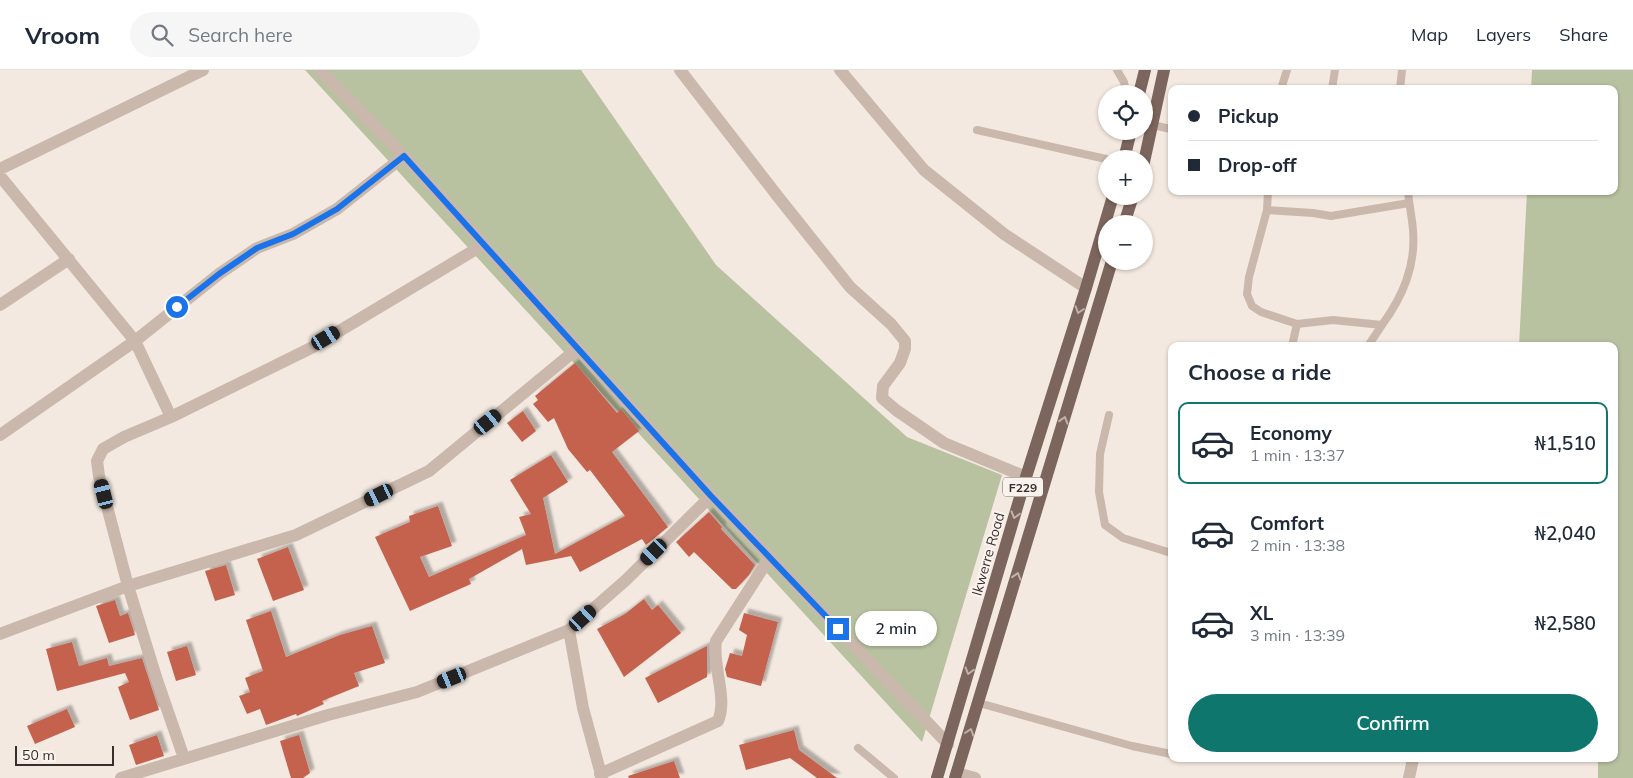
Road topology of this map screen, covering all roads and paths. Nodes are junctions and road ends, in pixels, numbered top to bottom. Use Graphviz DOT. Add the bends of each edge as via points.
graph roads {
  1 [pos="203,70"];
  2 [pos="320,70"];
  3 [pos="680,70"];
  4 [pos="840,70"];
  5 [pos="1117,70"];
  6 [pos="1145,70"];
  7 [pos="1164,70"];
  8 [pos="1287,70"];
  9 [pos="1335,70"];
  10 [pos="1402,70"];
  11 [pos="1124,85"];
  12 [pos="1142,85"];
  13 [pos="1282,85"];
  14 [pos="1333,85"];
  15 [pos="1400,85"];
  16 [pos="1153,120"];
  17 [pos="1153,125"];
  18 [pos="1168,128"];
  19 [pos="977,130"];
  20 [pos="404,156"];
  21 [pos="1098,157"];
  22 [pos="0,169"];
  23 [pos="0,176"];
  24 [pos="1268,195"];
  25 [pos="1408,195"];
  26 [pos="1409,203"];
  27 [pos="1110,205"];
  28 [pos="1267,210"];
  29 [pos="483,245"];
  30 [pos="69,259"];
  31 [pos="1109,270"];
  32 [pos="1086,288"];
  33 [pos="0,305"];
  34 [pos="1297,324"];
  35 [pos="1382,325"];
  36 [pos="134,341"];
  37 [pos="1293,342"];
  38 [pos="1371,342"];
  39 [pos="577,349"];
  40 [pos="1109,415"];
  41 [pos="171,417"];
  42 [pos="0,435"];
  43 [pos="1026,477"];
  44 [pos="711,496"];
  45 [pos="1168,552"];
  46 [pos="770,557"];
  47 [pos="128,586"];
  48 [pos="569,630"];
  49 [pos="0,634"];
  50 [pos="979,703"];
  51 [pos="948,744"];
  52 [pos="858,748"];
  53 [pos="1168,753"];
  54 [pos="184,758"];
  55 [pos="1412,762"];
  56 [pos="956,775"];
  57 [pos="601,776"];
  58 [pos="122,778"];
  59 [pos="894,778"];
  60 [pos="937,778"];
  61 [pos="975,778"];
  62 [pos="1409,778"];
  1 -- 22 [label="street"];
  2 -- 20 [label="street"];
  3 -- 43 [label="street" via="850,287 905,341 900,363 883,386 882,398 944,442"];
  4 -- 32 [label="street" via="924,170 1004,234"];
  5 -- 11 [label="lane"];
  6 -- 12 [label="main road"];
  7 -- 16 [label="main road"];
  8 -- 13 [label="lane"];
  9 -- 14 [label="lane"];
  10 -- 15 [label="lane"];
  17 -- 18 [label="lane"];
  19 -- 21 [label="lane"];
  20 -- 29 [label="street"];
  20 -- 36 [label="street" via="337,209 293,234 257,248 219,274"];
  23 -- 30 [label="street"];
  24 -- 28 [label="lane"];
  25 -- 26 [label="lane"];
  26 -- 28 [label="lane" via="1331,216"];
  26 -- 35 [label="lane" via="1414,248 1411,270"];
  27 -- 32 [label="main road, Ikwerre Road / F229"];
  28 -- 34 [label="lane" via="1247,294 1252,306 1261,312"];
  29 -- 39 [label="street"];
  29 -- 41 [label="street" via="311,348"];
  30 -- 33 [label="street"];
  30 -- 36 [label="street"];
  50 -- 31 [label="main road, F229, one-way"];
  32 -- 43 [label="main road, Ikwerre Road / F229, one-way"];
  34 -- 35 [label="lane" via="1333,320"];
  34 -- 37 [label="lane"];
  35 -- 38 [label="lane"];
  36 -- 41 [label="street"];
  36 -- 42 [label="street"];
  39 -- 44 [label="street"];
  39 -- 47 [label="street" via="428,470 296,535"];
  40 -- 45 [label="lane" via="1100,454 1099,492 1105,525 1123,538"];
  41 -- 47 [label="street" via="103,448 97,462"];
  43 -- 51 [label="main road, Ikwerre Road / F229, one-way"];
  44 -- 46 [label="street"];
  44 -- 48 [label="street" via="626,580"];
  46 -- 51 [label="street"];
  46 -- 57 [label="street" via="716,641 714,651 721,703 718,720"];
  47 -- 49 [label="street"];
  47 -- 54 [label="street"];
  48 -- 54 [label="street" via="417,692"];
  48 -- 57 [label="street" via="583,708"];
  50 -- 53 [label="lane"];
  56 -- 50 [label="main road, F229, one-way"];
  51 -- 60 [label="main road, Ikwerre Road / F229"];
  52 -- 59 [label="lane"];
  54 -- 58 [label="street"];
  55 -- 62 [label="street"];
  56 -- 61 [label="street"];
}
